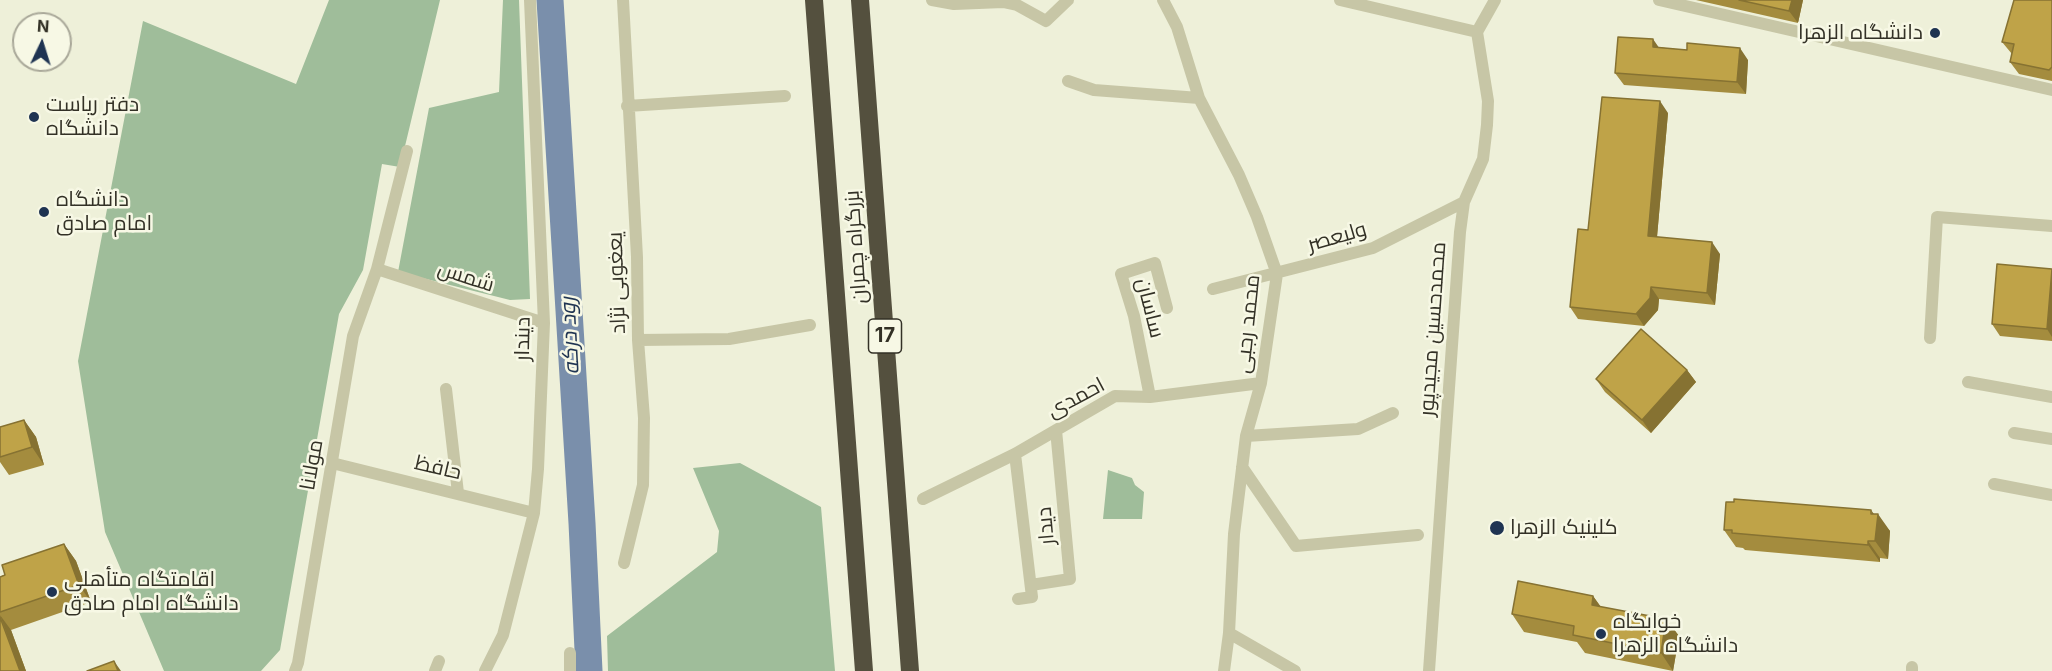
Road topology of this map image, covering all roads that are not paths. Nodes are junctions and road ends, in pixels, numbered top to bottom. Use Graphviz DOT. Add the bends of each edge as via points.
graph roads {
  1 [pos="530,0"];
  2 [pos="623,0"];
  3 [pos="814,0"];
  4 [pos="860,0"];
  5 [pos="932,0"];
  6 [pos="1068,0"];
  7 [pos="1163,0"];
  8 [pos="1340,0"];
  9 [pos="1495,0"];
  10 [pos="1659,0"];
  11 [pos="1477,32"];
  12 [pos="1068,81"];
  13 [pos="2052,90"];
  14 [pos="785,96"];
  15 [pos="1199,98"];
  16 [pos="627,106"];
  17 [pos="407,152"];
  18 [pos="1464,202"];
  19 [pos="2052,226"];
  20 [pos="377,269"];
  21 [pos="1276,274"];
  22 [pos="1213,289"];
  23 [pos="1167,308"];
  24 [pos="544,323"];
  25 [pos="810,325"];
  26 [pos="1930,338"];
  27 [pos="638,340"];
  28 [pos="1968,382"];
  29 [pos="1262,383"];
  30 [pos="447,389"];
  31 [pos="1150,397"];
  32 [pos="2052,397"];
  33 [pos="1393,413"];
  34 [pos="1056,430"];
  35 [pos="2014,433"];
  36 [pos="1246,436"];
  37 [pos="2052,440"];
  38 [pos="1015,454"];
  39 [pos="332,464"];
  40 [pos="1242,467"];
  41 [pos="1994,484"];
  42 [pos="458,493"];
  43 [pos="2052,495"];
  44 [pos="923,499"];
  45 [pos="534,513"];
  46 [pos="1418,535"];
  47 [pos="624,562"];
  48 [pos="1031,585"];
  49 [pos="1018,599"];
  50 [pos="1229,633"];
  51 [pos="570,653"];
  52 [pos="295,671"];
  53 [pos="485,671"];
  54 [pos="570,671"];
  55 [pos="864,671"];
  56 [pos="910,671"];
  57 [pos="1224,671"];
  58 [pos="1295,671"];
  59 [pos="1429,671"];
  1 -- 24 [label="street, دیندار"];
  2 -- 16 [label="street, یعغوبی نژاد"];
  3 -- 55 [label="highway, بزرگراه چمران / 17"];
  4 -- 56 [label="highway, بزرگراه چمران / 17"];
  5 -- 6 [label="street" via="954,4 1003,2 1046,21"];
  7 -- 15 [label="street, محمد رجبی" via="1177,27"];
  8 -- 11 [label="street"];
  9 -- 11 [label="street"];
  10 -- 13 [label="street"];
  11 -- 18 [label="street, محمدحسین مجیدپور" via="1488,101 1487,125 1483,159"];
  12 -- 15 [label="street" via="1094,90"];
  14 -- 16 [label="street"];
  15 -- 21 [label="street, محمد رجبی" via="1252,206"];
  16 -- 27 [label="street, یعغوبی نژاد"];
  17 -- 20 [label="street, مولانا"];
  18 -- 21 [label="street, ولیعصر" via="1373,248"];
  18 -- 59 [label="street, محمدحسین مجیدپور"];
  19 -- 26 [label="street" via="1937,217"];
  20 -- 24 [label="street, شمس"];
  20 -- 39 [label="street, مولانا" via="353,336"];
  21 -- 22 [label="street, ولیعصر"];
  21 -- 29 [label="street, محمد رجبی"];
  23 -- 31 [label="street, ساسان" via="1155,263 1121,274 1134,316"];
  24 -- 45 [label="street, دیندار"];
  25 -- 27 [label="street" via="729,339"];
  27 -- 47 [label="street, یعغوبی نژاد" via="645,418 643,485"];
  28 -- 32 [label="street"];
  29 -- 31 [label="street, احمدی"];
  29 -- 36 [label="street, محمد رجبی"];
  30 -- 42 [label="street"];
  31 -- 34 [label="street, احمدی" via="1114,396"];
  33 -- 36 [label="street" via="1358,429"];
  34 -- 38 [label="street, احمدی"];
  34 -- 48 [label="street, دیدار" via="1070,579"];
  35 -- 37 [label="street"];
  36 -- 40 [label="street, محمد رجبی"];
  38 -- 44 [label="street, احمدی"];
  38 -- 48 [label="street"];
  39 -- 42 [label="street, حافظ"];
  39 -- 52 [label="street, مولانا"];
  40 -- 46 [label="street" via="1296,546"];
  40 -- 50 [label="street, محمد رجبی"];
  41 -- 43 [label="street"];
  42 -- 45 [label="street, حافظ"];
  45 -- 53 [label="street, دیندار" via="502,635"];
  48 -- 49 [label="street" via="1032,597"];
  50 -- 57 [label="street, محمد رجبی"];
  50 -- 58 [label="street"];
  51 -- 54 [label="street"];
}
